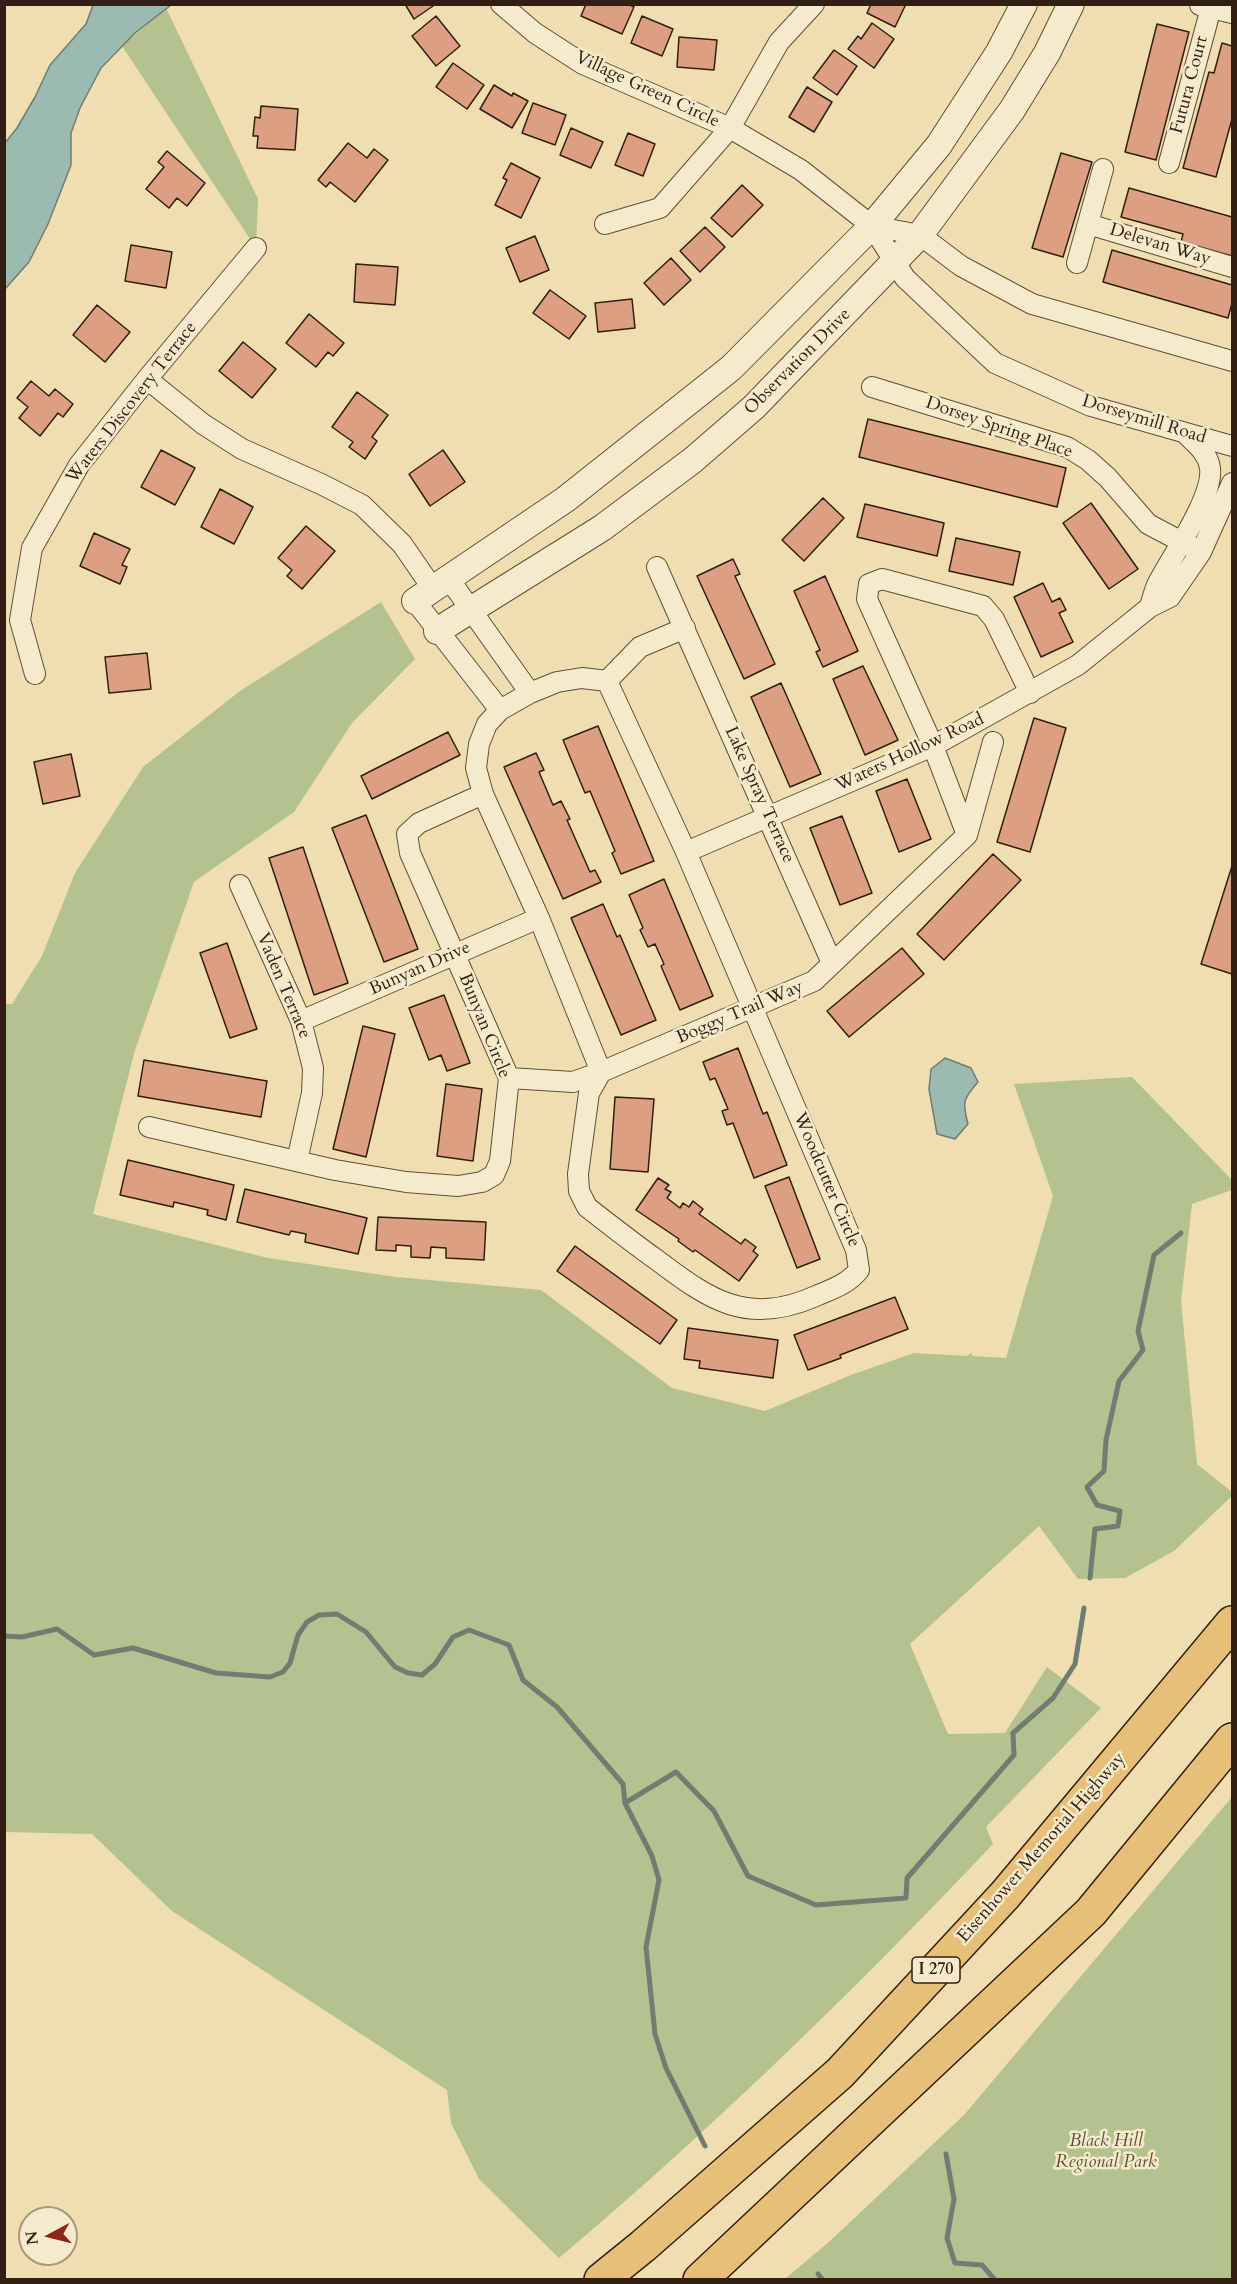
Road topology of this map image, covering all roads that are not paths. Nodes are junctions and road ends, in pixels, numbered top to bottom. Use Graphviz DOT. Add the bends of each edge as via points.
graph roads {
  1 [pos="501,4"];
  2 [pos="814,4"];
  3 [pos="1024,4"];
  4 [pos="1071,4"];
  5 [pos="1204,6"];
  6 [pos="1233,13"];
  7 [pos="730,128"];
  8 [pos="1169,163"];
  9 [pos="1103,169"];
  10 [pos="605,224"];
  11 [pos="1088,224"];
  12 [pos="872,226"];
  13 [pos="920,235"];
  14 [pos="256,248"];
  15 [pos="894,262"];
  16 [pos="1077,263"];
  17 [pos="1233,267"];
  18 [pos="1233,361"];
  19 [pos="147,379"];
  20 [pos="872,387"];
  21 [pos="1185,433"];
  22 [pos="1233,446"];
  23 [pos="1233,483"];
  24 [pos="1183,542"];
  25 [pos="1201,552"];
  26 [pos="657,567"];
  27 [pos="432,590"];
  28 [pos="1150,607"];
  29 [pos="469,610"];
  30 [pos="685,628"];
  31 [pos="437,631"];
  32 [pos="35,674"];
  33 [pos="607,681"];
  34 [pos="530,693"];
  35 [pos="1030,693"];
  36 [pos="500,710"];
  37 [pos="993,742"];
  38 [pos="933,746"];
  39 [pos="483,794"];
  40 [pos="769,817"];
  41 [pos="967,835"];
  42 [pos="686,852"];
  43 [pos="240,885"];
  44 [pos="539,918"];
  45 [pos="454,954"];
  46 [pos="832,963"];
  47 [pos="753,1008"];
  48 [pos="301,1021"];
  49 [pos="602,1072"];
  50 [pos="509,1078"];
  51 [pos="149,1127"];
  52 [pos="297,1161"];
  53 [pos="1233,1623"];
  54 [pos="1233,1740"];
  55 [pos="601,2280"];
  56 [pos="699,2280"];
  1 -- 7 [label="street, Village Green Circle" via="535,33 583,64"];
  2 -- 7 [label="street, Village Green Circle" via="779,42"];
  3 -- 12 [label="street" via="999,52 939,145"];
  4 -- 13 [label="street, Observation Drive" via="1012,110"];
  5 -- 6 [label="street, Futura Court"];
  5 -- 8 [label="street, Futura Court"];
  7 -- 10 [label="street" via="660,208"];
  7 -- 12 [label="street, Dorseymill Road" via="801,170"];
  9 -- 11 [label="street, Delevan Way"];
  11 -- 16 [label="street, Delevan Way"];
  11 -- 17 [label="street, Delevan Way"];
  12 -- 13 [label="street, Dorseymill Road"];
  12 -- 15 [label="street, Dorseymill Road"];
  12 -- 27 [label="street" via="732,368 566,499"];
  13 -- 15 [label="street, Observation Drive"];
  13 -- 18 [label="street, Dorseymill Road" via="961,266 1032,304"];
  14 -- 19 [label="street, Waters Discovery Terrace"];
  15 -- 21 [label="street, Dorseymill Road" via="905,278 995,363 1091,406"];
  15 -- 29 [label="street, Observation Drive" via="754,408 693,460 602,528"];
  19 -- 27 [label="street" via="203,424 242,449 362,505 402,544"];
  19 -- 32 [label="street, Waters Discovery Terrace" via="79,465 32,548 20,620"];
  20 -- 24 [label="street, Dorsey Spring Place" via="1067,447 1108,478 1148,524"];
  21 -- 22 [label="street, Dorseymill Road"];
  21 -- 24 [label="street" via="1205,453 1210,469 1206,490"];
  23 -- 25 [label="street, Waters Hollow Road"];
  24 -- 25 [label="street, Dorsey Spring Place"];
  24 -- 28 [label="street" via="1156,586"];
  25 -- 28 [label="street, Waters Hollow Road" via="1170,597"];
  26 -- 30 [label="street, Lake Spray Terrace"];
  27 -- 29 [label="street"];
  27 -- 31 [label="street"];
  28 -- 35 [label="street, Waters Hollow Road" via="1078,665"];
  29 -- 31 [label="street, Observation Drive"];
  29 -- 34 [label="street"];
  30 -- 33 [label="street" via="640,647"];
  30 -- 40 [label="street, Lake Spray Terrace"];
  31 -- 36 [label="street"];
  33 -- 34 [label="street" via="582,678 557,682"];
  33 -- 42 [label="street, Woodcutter Circle"];
  34 -- 36 [label="street"];
  35 -- 38 [label="street, Waters Hollow Road"];
  35 -- 38 [label="street" via="994,619 983,606 882,579 869,584 867,599"];
  36 -- 39 [label="street" via="487,724 479,744 476,768"];
  37 -- 41 [label="street"];
  38 -- 40 [label="street, Waters Hollow Road"];
  38 -- 41 [label="street"];
  39 -- 44 [label="street"];
  39 -- 45 [label="street, Bunyan Circle" via="419,824 407,834 410,853"];
  40 -- 42 [label="street, Waters Hollow Road"];
  40 -- 46 [label="street, Lake Spray Terrace"];
  41 -- 46 [label="street, Boggy Trail Way"];
  42 -- 47 [label="street, Woodcutter Circle"];
  43 -- 48 [label="street, Vaden Terrace"];
  44 -- 45 [label="street, Bunyan Drive"];
  44 -- 49 [label="street"];
  45 -- 48 [label="street, Bunyan Drive"];
  45 -- 50 [label="street, Bunyan Circle"];
  46 -- 47 [label="street, Boggy Trail Way" via="814,981"];
  47 -- 49 [label="street, Boggy Trail Way"];
  47 -- 49 [label="street, Woodcutter Circle" via="859,1262 859,1270 845,1283 795,1305 769,1309 720,1302 694,1288 587,1207 579,1191 578,1174 590,1093"];
  48 -- 52 [label="street, Vaden Terrace" via="313,1068 312,1093"];
  49 -- 50 [label="street, Boggy Trail Way" via="573,1082"];
  50 -- 52 [label="street, Bunyan Circle" via="500,1161 494,1175 482,1182 458,1186 406,1182"];
  51 -- 52 [label="street, Bunyan Circle"];
  53 -- 55 [label="highway, Eisenhower Memorial Highway / I 270" via="1005,1895 840,2073"];
  54 -- 56 [label="highway" via="1091,1912"];
}
